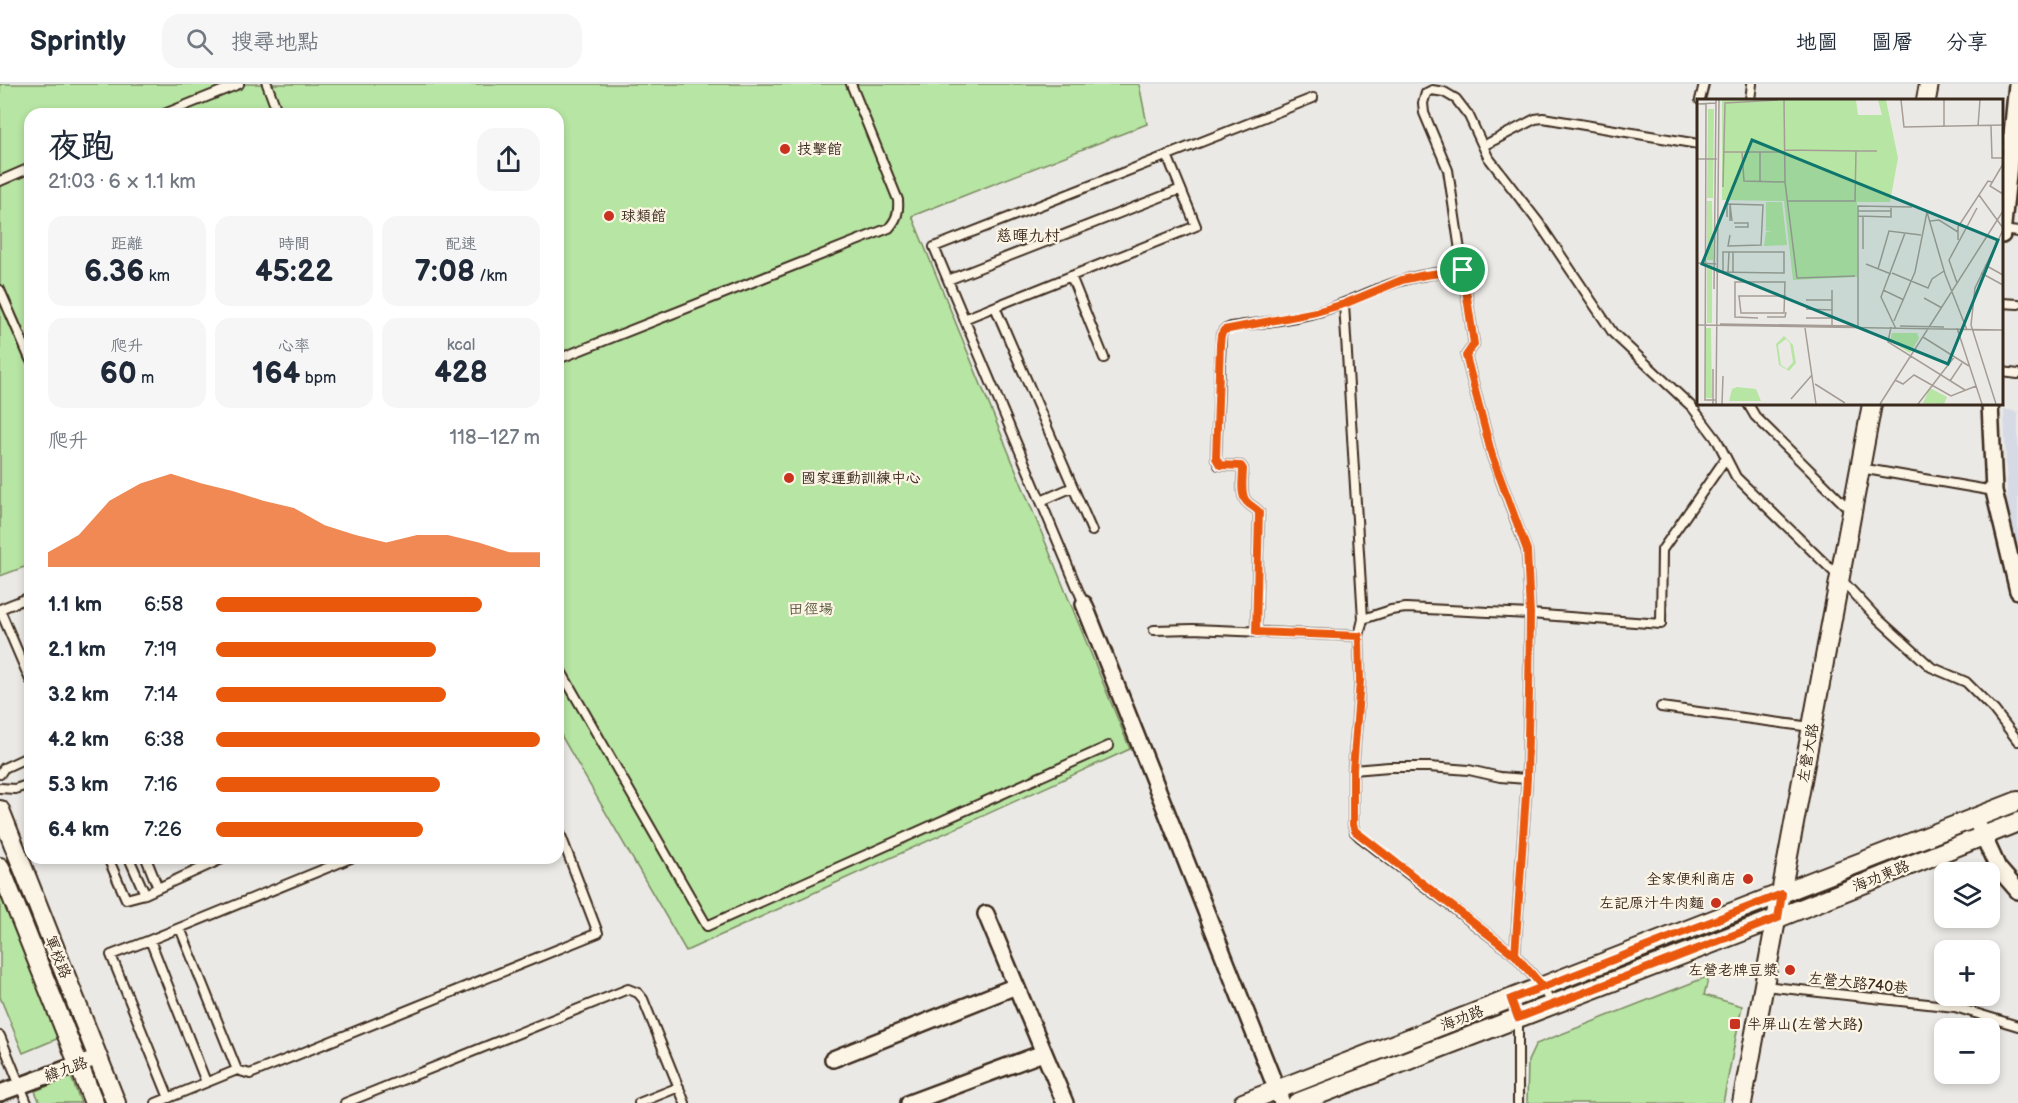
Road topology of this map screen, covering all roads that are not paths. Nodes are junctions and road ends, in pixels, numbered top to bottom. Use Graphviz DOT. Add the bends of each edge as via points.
graph roads {
  1 [pos="239,84"];
  2 [pos="267,84"];
  3 [pos="851,84"];
  4 [pos="1704,84"];
  5 [pos="1752,84"];
  6 [pos="1929,84"];
  7 [pos="2017,84"];
  8 [pos="1313,98"];
  9 [pos="1700,99"];
  10 [pos="1750,99"];
  11 [pos="1926,99"];
  12 [pos="179,108"];
  13 [pos="276,108"];
  14 [pos="1697,144"];
  15 [pos="1483,146"];
  16 [pos="2014,151"];
  17 [pos="1167,156"];
  18 [pos="24,171"];
  19 [pos="0,181"];
  20 [pos="1181,189"];
  21 [pos="2003,226"];
  22 [pos="2018,232"];
  23 [pos="2003,233"];
  24 [pos="1463,270"];
  25 [pos="1071,276"];
  26 [pos="948,280"];
  27 [pos="1,295"];
  28 [pos="2003,303"];
  29 [pos="1344,304"];
  30 [pos="2018,304"];
  31 [pos="995,307"];
  32 [pos="964,319"];
  33 [pos="24,346"];
  34 [pos="564,357"];
  35 [pos="1104,358"];
  36 [pos="2003,372"];
  37 [pos="2018,374"];
  38 [pos="1749,405"];
  39 [pos="1872,405"];
  40 [pos="1990,405"];
  41 [pos="1726,458"];
  42 [pos="1860,468"];
  43 [pos="1073,487"];
  44 [pos="1994,491"];
  45 [pos="1041,501"];
  46 [pos="1852,512"];
  47 [pos="1092,531"];
  48 [pos="1840,578"];
  49 [pos="2018,591"];
  50 [pos="24,601"];
  51 [pos="1084,604"];
  52 [pos="0,610"];
  53 [pos="1530,614"];
  54 [pos="1362,619"];
  55 [pos="1155,630"];
  56 [pos="1256,632"];
  57 [pos="1359,636"];
  58 [pos="24,666"];
  59 [pos="564,676"];
  60 [pos="1661,707"];
  61 [pos="1812,728"];
  62 [pos="2018,741"];
  63 [pos="1109,746"];
  64 [pos="24,759"];
  65 [pos="1353,770"];
  66 [pos="0,774"];
  67 [pos="1527,779"];
  68 [pos="24,786"];
  69 [pos="0,788"];
  70 [pos="2018,801"];
  71 [pos="0,810"];
  72 [pos="1975,818"];
  73 [pos="2018,822"];
  74 [pos="1983,836"];
  75 [pos="564,844"];
  76 [pos="111,864"];
  77 [pos="132,864"];
  78 [pos="148,864"];
  79 [pos="211,864"];
  80 [pos="336,864"];
  81 [pos="0,867"];
  82 [pos="158,888"];
  83 [pos="2018,891"];
  84 [pos="145,894"];
  85 [pos="1782,894"];
  86 [pos="986,914"];
  87 [pos="1778,918"];
  88 [pos="180,928"];
  89 [pos="150,940"];
  90 [pos="1515,955"];
  91 [pos="1016,986"];
  92 [pos="1765,986"];
  93 [pos="1543,987"];
  94 [pos="1511,999"];
  95 [pos="1551,1005"];
  96 [pos="1518,1018"];
  97 [pos="2018,1026"];
  98 [pos="0,1036"];
  99 [pos="1043,1053"];
  100 [pos="98,1057"];
  101 [pos="833,1059"];
  102 [pos="78,1064"];
  103 [pos="237,1070"];
  104 [pos="206,1082"];
  105 [pos="20,1086"];
  106 [pos="679,1087"];
  107 [pos="0,1093"];
  108 [pos="1279,1097"];
  109 [pos="169,1098"];
  110 [pos="27,1103"];
  111 [pos="94,1103"];
  112 [pos="116,1103"];
  113 [pos="156,1103"];
  114 [pos="345,1103"];
  115 [pos="639,1103"];
  116 [pos="685,1103"];
  117 [pos="909,1103"];
  118 [pos="1065,1103"];
  119 [pos="1243,1103"];
  120 [pos="1297,1103"];
  121 [pos="1518,1103"];
  122 [pos="1742,1103"];
  1 -- 12 [label="lane"];
  2 -- 13 [label="lane"];
  3 -- 34 [label="lane" via="898,200 896,221 889,228"];
  4 -- 9 [label="lane"];
  5 -- 10 [label="lane"];
  6 -- 11 [label="street"];
  7 -- 16 [label="street"];
  8 -- 17 [label="lane"];
  14 -- 15 [label="lane" via="1543,118"];
  15 -- 24 [label="lane" via="1456,99 1444,92 1426,93 1424,113 1448,170"];
  15 -- 41 [label="lane" via="1613,333 1692,407"];
  16 -- 21 [label="street"];
  17 -- 20 [label="lane"];
  17 -- 26 [label="lane" via="934,247"];
  18 -- 19 [label="lane"];
  20 -- 25 [label="lane" via="1196,226"];
  20 -- 26 [label="lane"];
  22 -- 23 [label="lane"];
  24 -- 29 [label="lane" via="1402,280"];
  24 -- 53 [label="lane" via="1474,344 1466,356 1492,456 1526,544"];
  25 -- 31 [label="lane"];
  25 -- 35 [label="lane"];
  26 -- 32 [label="lane"];
  27 -- 33 [label="lane"];
  28 -- 30 [label="lane"];
  29 -- 54 [label="lane"];
  29 -- 56 [label="lane" via="1286,319 1231,327 1221,335 1216,458 1220,465 1241,466 1244,497 1259,512"];
  31 -- 32 [label="lane"];
  31 -- 43 [label="lane"];
  32 -- 45 [label="lane"];
  36 -- 37 [label="lane"];
  38 -- 46 [label="lane" via="1755,416"];
  39 -- 42 [label="street, 左營大路"];
  40 -- 44 [label="street"];
  41 -- 48 [label="lane" via="1736,477"];
  41 -- 53 [label="lane" via="1662,550 1661,624"];
  42 -- 44 [label="lane"];
  42 -- 46 [label="street, 左營大路"];
  43 -- 45 [label="lane"];
  43 -- 47 [label="lane"];
  44 -- 49 [label="street"];
  45 -- 51 [label="lane"];
  46 -- 48 [label="street, 左營大路"];
  48 -- 61 [label="street, 左營大路"];
  48 -- 62 [label="lane" via="1931,667 1966,682"];
  50 -- 52 [label="lane"];
  51 -- 108 [label="street"];
  52 -- 58 [label="lane"];
  53 -- 54 [label="lane" via="1406,608"];
  53 -- 67 [label="lane"];
  54 -- 57 [label="lane"];
  55 -- 56 [label="lane"];
  56 -- 57 [label="lane"];
  57 -- 65 [label="lane" via="1360,681"];
  59 -- 63 [label="lane" via="707,926"];
  60 -- 61 [label="lane"];
  61 -- 85 [label="street, 左營大路"];
  64 -- 66 [label="lane"];
  65 -- 67 [label="lane" via="1429,767"];
  65 -- 90 [label="lane" via="1355,831"];
  67 -- 90 [label="lane"];
  68 -- 69 [label="lane"];
  70 -- 72 [label="street, 海功東路"];
  71 -- 100 [label="street, 軍校路"];
  72 -- 74 [label="street"];
  72 -- 85 [label="street, 海功東路"];
  73 -- 74 [label="street, 海功東路"];
  74 -- 83 [label="street" via="1998,868"];
  74 -- 87 [label="street, 海功東路"];
  75 -- 103 [label="lane" via="598,933 250,1074"];
  76 -- 84 [label="lane" via="126,899"];
  77 -- 84 [label="lane"];
  78 -- 82 [label="lane"];
  79 -- 82 [label="lane"];
  80 -- 88 [label="lane"];
  81 -- 102 [label="street, 軍校路"];
  82 -- 84 [label="lane"];
  85 -- 87 [label="street, 左營大路"];
  85 -- 93 [label="street, 海功路"];
  86 -- 91 [label="street"];
  87 -- 92 [label="street, 左營大路"];
  87 -- 95 [label="street, 海功路"];
  88 -- 89 [label="lane"];
  88 -- 103 [label="lane"];
  89 -- 104 [label="lane"];
  89 -- 109 [label="lane" via="111,955"];
  90 -- 93 [label="lane"];
  91 -- 99 [label="street"];
  91 -- 101 [label="street"];
  92 -- 97 [label="lane, 左營大路740巷" via="1955,1007"];
  92 -- 122 [label="street, 左營大路"];
  93 -- 94 [label="street, 海功路"];
  93 -- 95 [label="lane"];
  94 -- 96 [label="lane"];
  94 -- 108 [label="street, 海功路"];
  95 -- 96 [label="street, 海功路"];
  96 -- 120 [label="street, 海功路"];
  96 -- 121 [label="lane"];
  98 -- 105 [label="lane"];
  99 -- 117 [label="street"];
  99 -- 118 [label="street"];
  100 -- 102 [label="street, 緯九路"];
  100 -- 112 [label="street, 軍校路"];
  102 -- 105 [label="street, 緯九路"];
  102 -- 111 [label="street, 軍校路"];
  103 -- 104 [label="lane"];
  104 -- 109 [label="lane"];
  105 -- 107 [label="street, 緯九路"];
  105 -- 110 [label="lane"];
  106 -- 114 [label="lane" via="643,999 628,989"];
  106 -- 115 [label="lane"];
  106 -- 116 [label="lane"];
  108 -- 119 [label="street, 海功路"];
  109 -- 113 [label="lane"];
}
